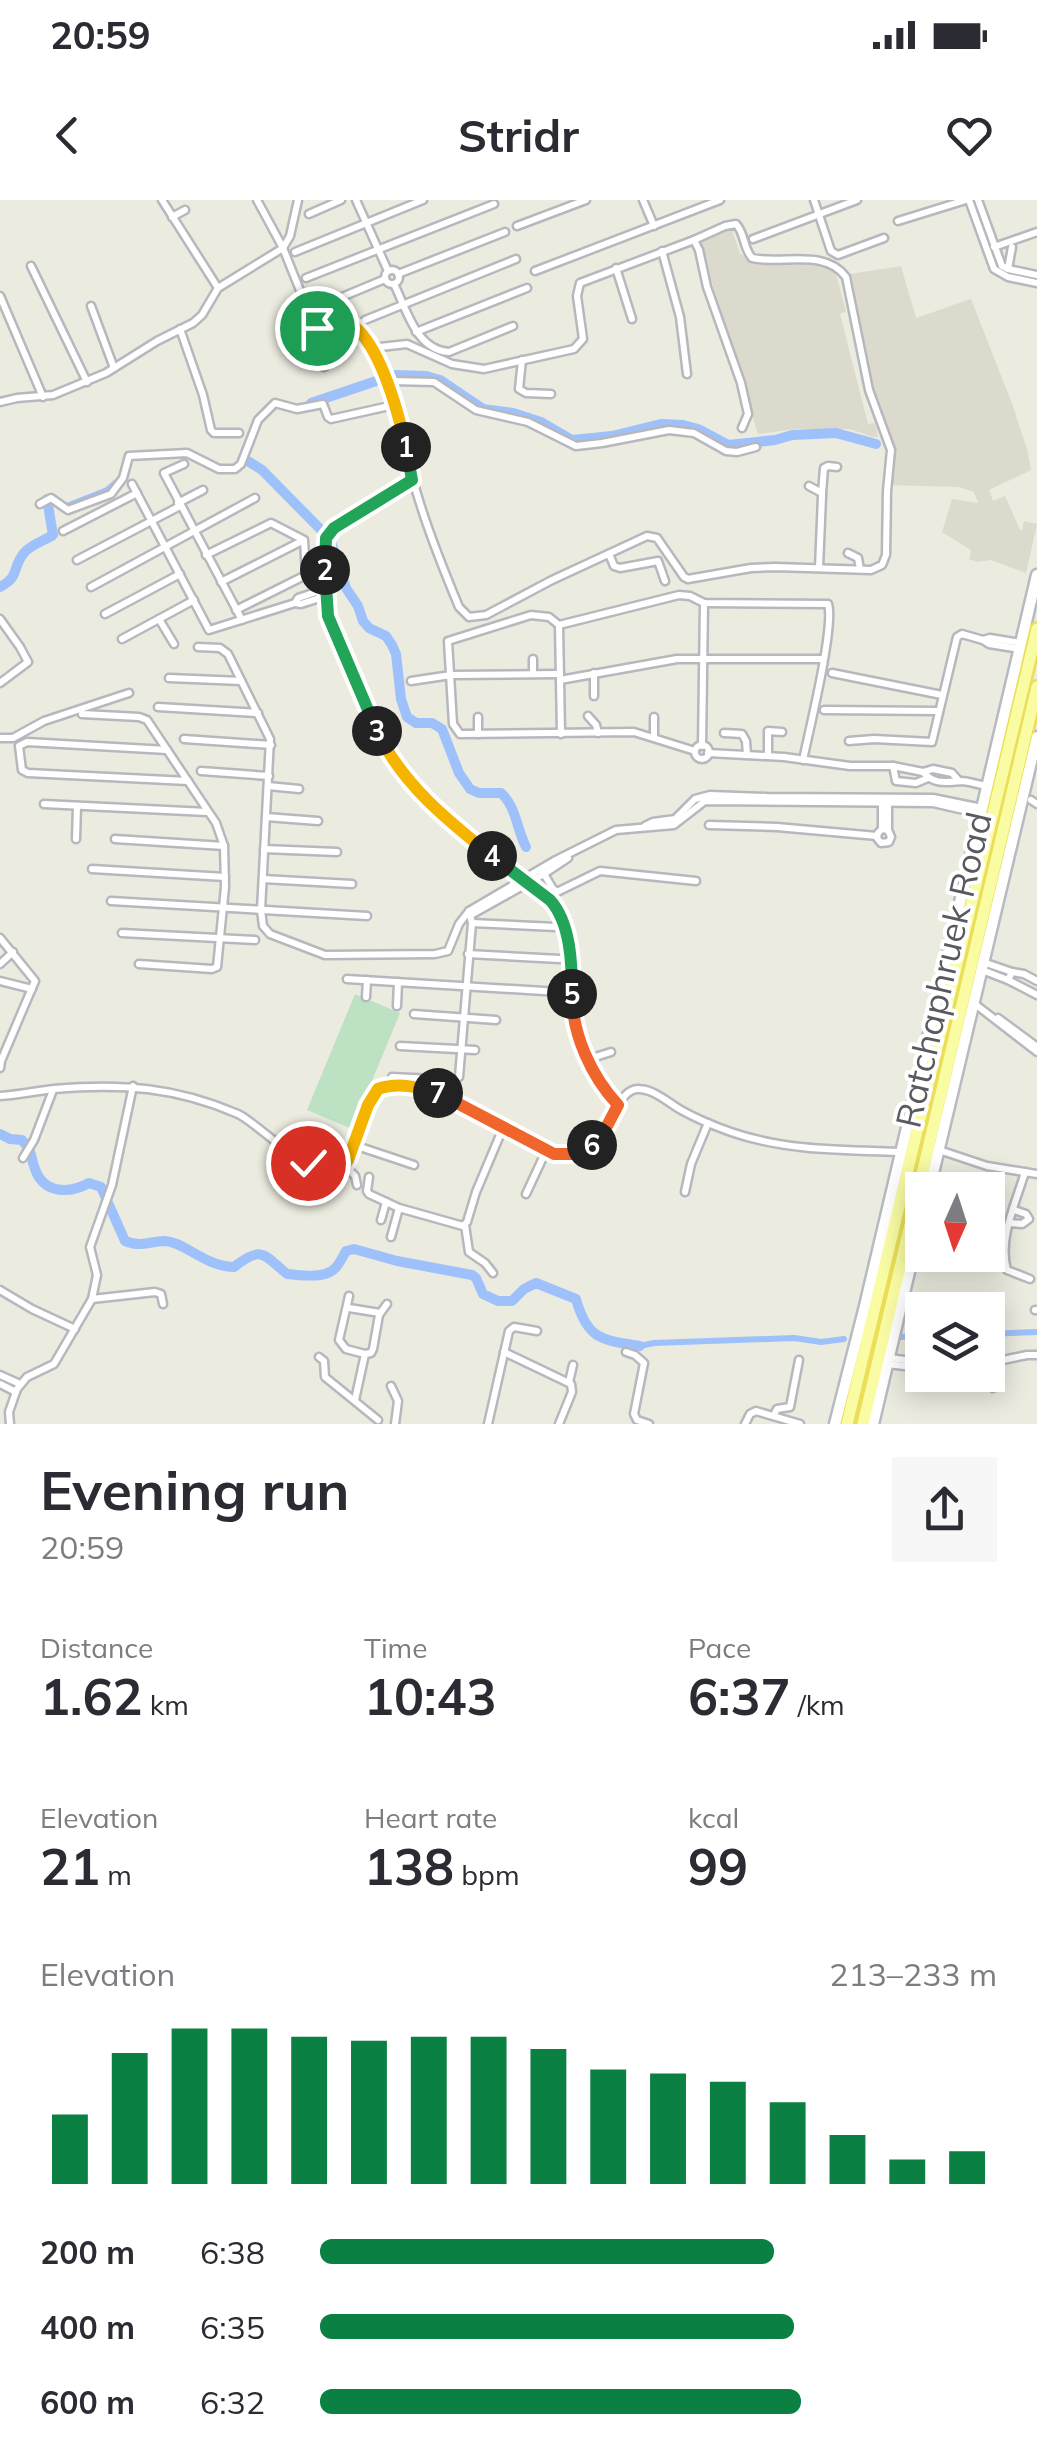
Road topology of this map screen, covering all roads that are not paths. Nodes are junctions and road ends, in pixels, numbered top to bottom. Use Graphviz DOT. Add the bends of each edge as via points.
graph roads {
  1 [pos="162,200"];
  2 [pos="257,200"];
  3 [pos="298,200"];
  4 [pos="341,200"];
  5 [pos="356,200"];
  6 [pos="424,200"];
  7 [pos="586,200"];
  8 [pos="643,200"];
  9 [pos="720,200"];
  10 [pos="814,200"];
  11 [pos="857,200"];
  12 [pos="968,200"];
  13 [pos="978,200"];
  14 [pos="494,204"];
  15 [pos="186,210"];
  16 [pos="308,214"];
  17 [pos="820,214"];
  18 [pos="172,217"];
  19 [pos="898,221"];
  20 [pos="365,224"];
  21 [pos="517,226"];
  22 [pos="654,226"];
  23 [pos="505,232"];
  24 [pos="1037,232"];
  25 [pos="884,238"];
  26 [pos="694,240"];
  27 [pos="753,240"];
  28 [pos="283,248"];
  29 [pos="1012,248"];
  30 [pos="378,250"];
  31 [pos="992,250"];
  32 [pos="295,252"];
  33 [pos="662,252"];
  34 [pos="516,259"];
  35 [pos="31,266"];
  36 [pos="616,268"];
  37 [pos="1008,269"];
  38 [pos="535,271"];
  39 [pos="398,274"];
  40 [pos="386,275"];
  41 [pos="1037,275"];
  42 [pos="306,278"];
  43 [pos="1037,283"];
  44 [pos="394,284"];
  45 [pos="218,288"];
  46 [pos="527,288"];
  47 [pos="0,296"];
  48 [pos="404,305"];
  49 [pos="92,306"];
  50 [pos="318,308"];
  51 [pos="632,319"];
  52 [pos="365,320"];
  53 [pos="513,326"];
  54 [pos="317,328"];
  55 [pos="180,330"];
  56 [pos="416,332"];
  57 [pos="371,348"];
  58 [pos="522,360"];
  59 [pos="324,367"];
  60 [pos="114,368"];
  61 [pos="686,374"];
  62 [pos="87,382"];
  63 [pos="389,388"];
  64 [pos="551,394"];
  65 [pos="43,397"];
  66 [pos="0,402"];
  67 [pos="394,405"];
  68 [pos="742,428"];
  69 [pos="239,433"];
  70 [pos="756,447"];
  71 [pos="184,464"];
  72 [pos="837,468"];
  73 [pos="412,480"];
  74 [pos="132,484"];
  75 [pos="809,486"];
  76 [pos="203,490"];
  77 [pos="137,493"];
  78 [pos="822,493"];
  79 [pos="255,498"];
  80 [pos="40,504"];
  81 [pos="179,505"];
  82 [pos="152,521"];
  83 [pos="63,531"];
  84 [pos="194,532"];
  85 [pos="304,540"];
  86 [pos="166,547"];
  87 [pos="608,554"];
  88 [pos="848,554"];
  89 [pos="206,555"];
  90 [pos="78,560"];
  91 [pos="820,568"];
  92 [pos="860,570"];
  93 [pos="180,574"];
  94 [pos="1037,575"];
  95 [pos="222,582"];
  96 [pos="665,582"];
  97 [pos="91,587"];
  98 [pos="326,592"];
  99 [pos="194,600"];
  100 [pos="704,603"];
  101 [pos="1037,606"];
  102 [pos="236,610"];
  103 [pos="105,614"];
  104 [pos="0,619"];
  105 [pos="160,619"];
  106 [pos="242,620"];
  107 [pos="559,625"];
  108 [pos="1037,630"];
  109 [pos="122,639"];
  110 [pos="174,644"];
  111 [pos="198,647"];
  112 [pos="1021,648"];
  113 [pos="533,659"];
  114 [pos="823,659"];
  115 [pos="704,660"];
  116 [pos="832,673"];
  117 [pos="533,674"];
  118 [pos="594,674"];
  119 [pos="451,675"];
  120 [pos="560,677"];
  121 [pos="169,678"];
  122 [pos="243,681"];
  123 [pos="411,681"];
  124 [pos="0,683"];
  125 [pos="1037,686"];
  126 [pos="129,693"];
  127 [pos="942,695"];
  128 [pos="594,696"];
  129 [pos="158,707"];
  130 [pos="824,710"];
  131 [pos="938,710"];
  132 [pos="258,712"];
  133 [pos="82,714"];
  134 [pos="588,716"];
  135 [pos="654,717"];
  136 [pos="478,718"];
  137 [pos="598,732"];
  138 [pos="724,732"];
  139 [pos="782,732"];
  140 [pos="478,734"];
  141 [pos="561,734"];
  142 [pos="654,737"];
  143 [pos="0,738"];
  144 [pos="1037,738"];
  145 [pos="184,740"];
  146 [pos="849,741"];
  147 [pos="271,745"];
  148 [pos="698,748"];
  149 [pos="169,750"];
  150 [pos="708,753"];
  151 [pos="747,755"];
  152 [pos="768,756"];
  153 [pos="804,760"];
  154 [pos="893,766"];
  155 [pos="1034,766"];
  156 [pos="202,771"];
  157 [pos="925,775"];
  158 [pos="269,776"];
  159 [pos="188,781"];
  160 [pos="268,786"];
  161 [pos="988,787"];
  162 [pos="299,788"];
  163 [pos="885,800"];
  164 [pos="44,804"];
  165 [pos="77,806"];
  166 [pos="982,811"];
  167 [pos="209,812"];
  168 [pos="266,817"];
  169 [pos="318,821"];
  170 [pos="709,825"];
  171 [pos="76,839"];
  172 [pos="116,840"];
  173 [pos="224,846"];
  174 [pos="264,848"];
  175 [pos="337,852"];
  176 [pos="92,869"];
  177 [pos="542,872"];
  178 [pos="225,876"];
  179 [pos="263,879"];
  180 [pos="523,879"];
  181 [pos="696,881"];
  182 [pos="352,884"];
  183 [pos="111,900"];
  184 [pos="223,908"];
  185 [pos="262,910"];
  186 [pos="367,916"];
  187 [pos="469,917"];
  188 [pos="556,927"];
  189 [pos="122,933"];
  190 [pos="0,938"];
  191 [pos="221,938"];
  192 [pos="256,940"];
  193 [pos="13,952"];
  194 [pos="468,954"];
  195 [pos="560,959"];
  196 [pos="0,964"];
  197 [pos="139,964"];
  198 [pos="982,966"];
  199 [pos="1010,976"];
  200 [pos="348,979"];
  201 [pos="366,980"];
  202 [pos="0,981"];
  203 [pos="1037,981"];
  204 [pos="398,982"];
  205 [pos="466,986"];
  206 [pos="32,989"];
  207 [pos="560,992"];
  208 [pos="1037,996"];
  209 [pos="366,997"];
  210 [pos="974,1004"];
  211 [pos="397,1006"];
  212 [pos="414,1014"];
  213 [pos="464,1018"];
  214 [pos="496,1020"];
  215 [pos="400,1046"];
  216 [pos="462,1049"];
  217 [pos="1037,1049"];
  218 [pos="475,1050"];
  219 [pos="611,1052"];
  220 [pos="960,1055"];
  221 [pos="588,1059"];
  222 [pos="0,1063"];
  223 [pos="392,1078"];
  224 [pos="133,1086"];
  225 [pos="53,1090"];
  226 [pos="0,1096"];
  227 [pos="618,1105"];
  228 [pos="708,1124"];
  229 [pos="932,1127"];
  230 [pos="504,1128"];
  231 [pos="354,1144"];
  232 [pos="939,1150"];
  233 [pos="546,1151"];
  234 [pos="901,1152"];
  235 [pos="25,1155"];
  236 [pos="414,1165"];
  237 [pos="344,1166"];
  238 [pos="934,1172"];
  239 [pos="1024,1172"];
  240 [pos="1037,1174"];
  241 [pos="369,1177"];
  242 [pos="357,1185"];
  243 [pos="685,1192"];
  244 [pos="526,1194"];
  245 [pos="386,1202"];
  246 [pos="399,1208"];
  247 [pos="1014,1210"];
  248 [pos="381,1220"];
  249 [pos="1010,1223"];
  250 [pos="465,1225"];
  251 [pos="391,1238"];
  252 [pos="912,1272"];
  253 [pos="493,1273"];
  254 [pos="1030,1279"];
  255 [pos="0,1290"];
  256 [pos="349,1296"];
  257 [pos="92,1299"];
  258 [pos="164,1304"];
  259 [pos="387,1304"];
  260 [pos="865,1306"];
  261 [pos="349,1308"];
  262 [pos="890,1312"];
  263 [pos="380,1313"];
  264 [pos="75,1329"];
  265 [pos="537,1331"];
  266 [pos="504,1352"];
  267 [pos="626,1352"];
  268 [pos="366,1354"];
  269 [pos="1037,1355"];
  270 [pos="319,1357"];
  271 [pos="889,1358"];
  272 [pos="799,1360"];
  273 [pos="905,1360"];
  274 [pos="1005,1361"];
  275 [pos="863,1363"];
  276 [pos="573,1365"];
  277 [pos="0,1374"];
  278 [pos="569,1382"];
  279 [pos="0,1384"];
  280 [pos="391,1386"];
  281 [pos="18,1388"];
  282 [pos="355,1400"];
  283 [pos="774,1415"];
  284 [pos="6,1420"];
  285 [pos="379,1423"];
  286 [pos="395,1424"];
  287 [pos="488,1424"];
  288 [pos="559,1424"];
  289 [pos="649,1424"];
  290 [pos="746,1424"];
  291 [pos="800,1424"];
  292 [pos="835,1424"];
  293 [pos="848,1424"];
  294 [pos="863,1424"];
  295 [pos="873,1424"];
  1 -- 18 [label="street"];
  2 -- 28 [label="street"];
  3 -- 28 [label="street"];
  4 -- 16 [label="street"];
  5 -- 20 [label="street"];
  6 -- 20 [label="street"];
  7 -- 21 [label="street"];
  8 -- 22 [label="street"];
  9 -- 22 [label="street"];
  10 -- 17 [label="street"];
  11 -- 17 [label="street"];
  12 -- 19 [label="street"];
  12 -- 31 [label="street"];
  13 -- 31 [label="street"];
  14 -- 30 [label="street"];
  15 -- 18 [label="street"];
  17 -- 25 [label="street" via="834,254"];
  17 -- 27 [label="street"];
  18 -- 45 [label="street"];
  20 -- 30 [label="street"];
  20 -- 32 [label="street"];
  22 -- 38 [label="street"];
  23 -- 39 [label="street"];
  24 -- 31 [label="street"];
  26 -- 33 [label="street"];
  26 -- 68 [label="street" via="741,383 748,414"];
  26 -- 92 [label="street" via="736,224 752,258 828,262 846,276 870,390 891,450 885,560 874,570"];
  28 -- 45 [label="street"];
  28 -- 54 [label="street"];
  29 -- 37 [label="street"];
  30 -- 40 [label="street"];
  30 -- 42 [label="street"];
  31 -- 37 [label="street"];
  31 -- 43 [label="street" via="991,264 999,273"];
  33 -- 36 [label="street"];
  33 -- 61 [label="street" via="680,317"];
  34 -- 48 [label="street"];
  35 -- 62 [label="street"];
  36 -- 51 [label="street"];
  36 -- 58 [label="street" via="577,288 584,334 578,346"];
  37 -- 41 [label="street"];
  39 -- 40 [label="street"];
  39 -- 44 [label="street"];
  40 -- 44 [label="street"];
  40 -- 50 [label="street"];
  44 -- 48 [label="street"];
  45 -- 55 [label="street" via="197,320"];
  46 -- 56 [label="street"];
  47 -- 65 [label="street"];
  48 -- 52 [label="street"];
  48 -- 56 [label="street"];
  49 -- 60 [label="street"];
  53 -- 56 [label="street" via="445,352"];
  54 -- 57 [label="street" via="351,324"];
  54 -- 59 [label="street" via="314,348"];
  55 -- 60 [label="street"];
  55 -- 69 [label="street" via="211,430"];
  57 -- 58 [label="street" via="407,344 477,368"];
  57 -- 63 [label="street"];
  58 -- 64 [label="street" via="520,389"];
  60 -- 62 [label="street"];
  62 -- 65 [label="street"];
  63 -- 67 [label="street"];
  63 -- 70 [label="street" via="393,380 434,382 476,410 528,422 576,446 668,430 694,433 726,450"];
  65 -- 66 [label="street"];
  67 -- 73 [label="street"];
  67 -- 80 [label="street" via="330,419 323,404 297,409 275,403 258,420 235,469 219,469 187,453 130,456 110,494 68,510 51,498"];
  71 -- 81 [label="street" via="164,473"];
  72 -- 78 [label="street" via="824,468"];
  73 -- 87 [label="street" via="459,607 469,617 486,615"];
  73 -- 98 [label="street" via="328,535"];
  74 -- 77 [label="street"];
  75 -- 78 [label="street"];
  76 -- 81 [label="street"];
  77 -- 82 [label="street"];
  77 -- 83 [label="street"];
  78 -- 91 [label="street"];
  79 -- 84 [label="street"];
  81 -- 82 [label="street"];
  81 -- 84 [label="street"];
  82 -- 86 [label="street"];
  82 -- 90 [label="street"];
  84 -- 86 [label="street"];
  84 -- 89 [label="street"];
  85 -- 89 [label="street" via="271,523"];
  85 -- 95 [label="street"];
  85 -- 102 [label="street" via="306,576"];
  86 -- 93 [label="street"];
  86 -- 97 [label="street"];
  87 -- 91 [label="street" via="651,536 688,579 751,568"];
  87 -- 96 [label="street" via="620,568 658,561"];
  88 -- 92 [label="street" via="858,558"];
  89 -- 95 [label="street"];
  91 -- 92 [label="street"];
  93 -- 99 [label="street"];
  93 -- 103 [label="street"];
  94 -- 112 [label="main road, Ratchaphruek Road"];
  95 -- 102 [label="street"];
  98 -- 106 [label="street"];
  98 -- 180 [label="street" via="328,616 389,756 440,812"];
  99 -- 105 [label="street"];
  99 -- 106 [label="street" via="209,630"];
  100 -- 107 [label="street" via="679,595"];
  100 -- 114 [label="street" via="828,604"];
  100 -- 115 [label="street"];
  101 -- 112 [label="main road"];
  102 -- 106 [label="street"];
  104 -- 124 [label="street" via="28,662"];
  105 -- 109 [label="street"];
  105 -- 110 [label="street"];
  107 -- 119 [label="street" via="531,616 450,639"];
  107 -- 120 [label="street"];
  108 -- 275 [label="main road, Ratchaphruek Road"];
  111 -- 122 [label="street" via="224,650"];
  112 -- 127 [label="street" via="962,634"];
  112 -- 161 [label="main road, Ratchaphruek Road"];
  113 -- 117 [label="street"];
  114 -- 115 [label="street"];
  114 -- 153 [label="street"];
  115 -- 118 [label="street"];
  115 -- 148 [label="street"];
  116 -- 127 [label="street"];
  117 -- 119 [label="street"];
  117 -- 120 [label="street"];
  118 -- 120 [label="street"];
  118 -- 128 [label="street"];
  119 -- 123 [label="street"];
  119 -- 140 [label="street" via="454,728"];
  120 -- 141 [label="street"];
  121 -- 122 [label="street"];
  122 -- 132 [label="street"];
  125 -- 229 [label="main road, Ratchaphruek Road"];
  126 -- 143 [label="street"];
  127 -- 131 [label="street"];
  129 -- 132 [label="street"];
  130 -- 131 [label="street"];
  131 -- 146 [label="street" via="932,742"];
  132 -- 147 [label="street"];
  133 -- 149 [label="street" via="144,718"];
  134 -- 137 [label="street"];
  135 -- 142 [label="street"];
  136 -- 140 [label="street"];
  137 -- 141 [label="street"];
  137 -- 142 [label="street"];
  138 -- 151 [label="street" via="742,734"];
  139 -- 152 [label="street" via="768,731"];
  140 -- 141 [label="street"];
  142 -- 148 [label="street"];
  144 -- 155 [label="main road, Ratchaphruek Road"];
  145 -- 147 [label="street"];
  147 -- 158 [label="street"];
  148 -- 150 [label="street"];
  148 -- 150 [label="street" via="701,759"];
  149 -- 159 [label="street"];
  149 -- 159 [label="street" via="19,746 20,767 28,773"];
  150 -- 151 [label="street"];
  151 -- 152 [label="street"];
  152 -- 153 [label="street"];
  153 -- 154 [label="street"];
  154 -- 157 [label="street"];
  154 -- 157 [label="street" via="896,781 916,783"];
  155 -- 198 [label="main road, Ratchaphruek Road"];
  156 -- 158 [label="street"];
  157 -- 161 [label="street" via="933,768"];
  158 -- 160 [label="street"];
  159 -- 167 [label="street"];
  160 -- 162 [label="street"];
  160 -- 168 [label="street"];
  161 -- 166 [label="main road, Ratchaphruek Road"];
  163 -- 166 [label="street" via="933,800"];
  163 -- 170 [label="street" via="882,832"];
  163 -- 177 [label="street" via="710,800 674,826 616,830"];
  164 -- 165 [label="street"];
  165 -- 167 [label="street"];
  165 -- 171 [label="street"];
  166 -- 234 [label="main road, Ratchaphruek Road"];
  167 -- 173 [label="street"];
  168 -- 169 [label="street"];
  168 -- 174 [label="street"];
  172 -- 173 [label="street"];
  173 -- 178 [label="street"];
  174 -- 175 [label="street"];
  174 -- 179 [label="street"];
  176 -- 178 [label="street"];
  177 -- 180 [label="street"];
  177 -- 181 [label="street" via="557,892 600,871"];
  178 -- 184 [label="street"];
  179 -- 182 [label="street"];
  179 -- 185 [label="street"];
  180 -- 187 [label="street"];
  180 -- 221 [label="street" via="561,916 575,1026"];
  183 -- 184 [label="street"];
  184 -- 185 [label="street"];
  184 -- 191 [label="street"];
  185 -- 186 [label="street"];
  185 -- 187 [label="street" via="265,930 326,955 442,954"];
  187 -- 188 [label="street"];
  187 -- 194 [label="street"];
  189 -- 191 [label="street"];
  190 -- 193 [label="street"];
  191 -- 192 [label="street"];
  191 -- 197 [label="street" via="215,968"];
  193 -- 196 [label="street"];
  193 -- 206 [label="street" via="34,977"];
  194 -- 195 [label="street"];
  194 -- 205 [label="street"];
  198 -- 199 [label="street"];
  198 -- 210 [label="main road, Ratchaphruek Road"];
  199 -- 203 [label="street"];
  199 -- 208 [label="street"];
  200 -- 201 [label="street"];
  201 -- 204 [label="street"];
  201 -- 209 [label="street"];
  202 -- 206 [label="street"];
  204 -- 205 [label="street"];
  204 -- 211 [label="street"];
  205 -- 207 [label="street"];
  205 -- 213 [label="street"];
  206 -- 222 [label="street"];
  210 -- 217 [label="street"];
  210 -- 220 [label="main road, Ratchaphruek Road"];
  212 -- 213 [label="street"];
  213 -- 214 [label="street"];
  213 -- 216 [label="street"];
  215 -- 216 [label="street"];
  216 -- 218 [label="street"];
  216 -- 223 [label="street" via="454,1080"];
  219 -- 221 [label="street"];
  220 -- 229 [label="main road"];
  220 -- 232 [label="main road, Ratchaphruek Road"];
  221 -- 227 [label="street"];
  224 -- 225 [label="street"];
  224 -- 237 [label="street" via="242,1116 316,1167"];
  224 -- 257 [label="street" via="112,1185 90,1246 97,1274"];
  225 -- 226 [label="street"];
  225 -- 235 [label="street"];
  227 -- 228 [label="street" via="629,1091 642,1089"];
  227 -- 233 [label="street" via="590,1147 566,1155"];
  228 -- 234 [label="street" via="794,1147"];
  228 -- 243 [label="street"];
  229 -- 262 [label="main road, Ratchaphruek Road"];
  230 -- 231 [label="street" via="438,1093 389,1086 373,1094"];
  230 -- 233 [label="street"];
  230 -- 250 [label="street"];
  231 -- 236 [label="street"];
  231 -- 237 [label="street"];
  232 -- 238 [label="main road, Ratchaphruek Road"];
  232 -- 239 [label="street"];
  233 -- 244 [label="street"];
  234 -- 260 [label="main road, Ratchaphruek Road"];
  237 -- 242 [label="street"];
  239 -- 240 [label="street"];
  239 -- 247 [label="street"];
  241 -- 245 [label="street" via="367,1192"];
  245 -- 246 [label="street"];
  245 -- 248 [label="street"];
  246 -- 250 [label="street"];
  246 -- 251 [label="street"];
  247 -- 249 [label="street"];
  247 -- 249 [label="street" via="1030,1219"];
  249 -- 254 [label="street" via="1006,1266"];
  250 -- 253 [label="street" via="469,1252"];
  252 -- 271 [label="main road"];
  255 -- 264 [label="street"];
  256 -- 268 [label="street" via="338,1340"];
  257 -- 258 [label="street" via="155,1292"];
  257 -- 264 [label="street"];
  259 -- 263 [label="street"];
  260 -- 275 [label="main road"];
  260 -- 292 [label="main road, Ratchaphruek Road"];
  261 -- 263 [label="street"];
  262 -- 271 [label="main road"];
  262 -- 294 [label="main road, Ratchaphruek Road"];
  263 -- 268 [label="street" via="373,1349"];
  264 -- 281 [label="street" via="54,1364"];
  265 -- 266 [label="street" via="512,1329"];
  266 -- 278 [label="street"];
  266 -- 287 [label="street"];
  267 -- 289 [label="street" via="644,1363 634,1414"];
  268 -- 282 [label="street"];
  269 -- 274 [label="street"];
  270 -- 282 [label="street" via="326,1377"];
  271 -- 273 [label="street"];
  271 -- 295 [label="main road"];
  272 -- 283 [label="street" via="790,1407"];
  275 -- 293 [label="main road, Ratchaphruek Road"];
  276 -- 278 [label="street"];
  277 -- 281 [label="street"];
  278 -- 288 [label="street" via="572,1392"];
  279 -- 281 [label="street"];
  280 -- 286 [label="street" via="399,1405"];
  281 -- 284 [label="street"];
  282 -- 285 [label="street"];
  283 -- 290 [label="street" via="753,1412"];
  283 -- 291 [label="street"];
}
